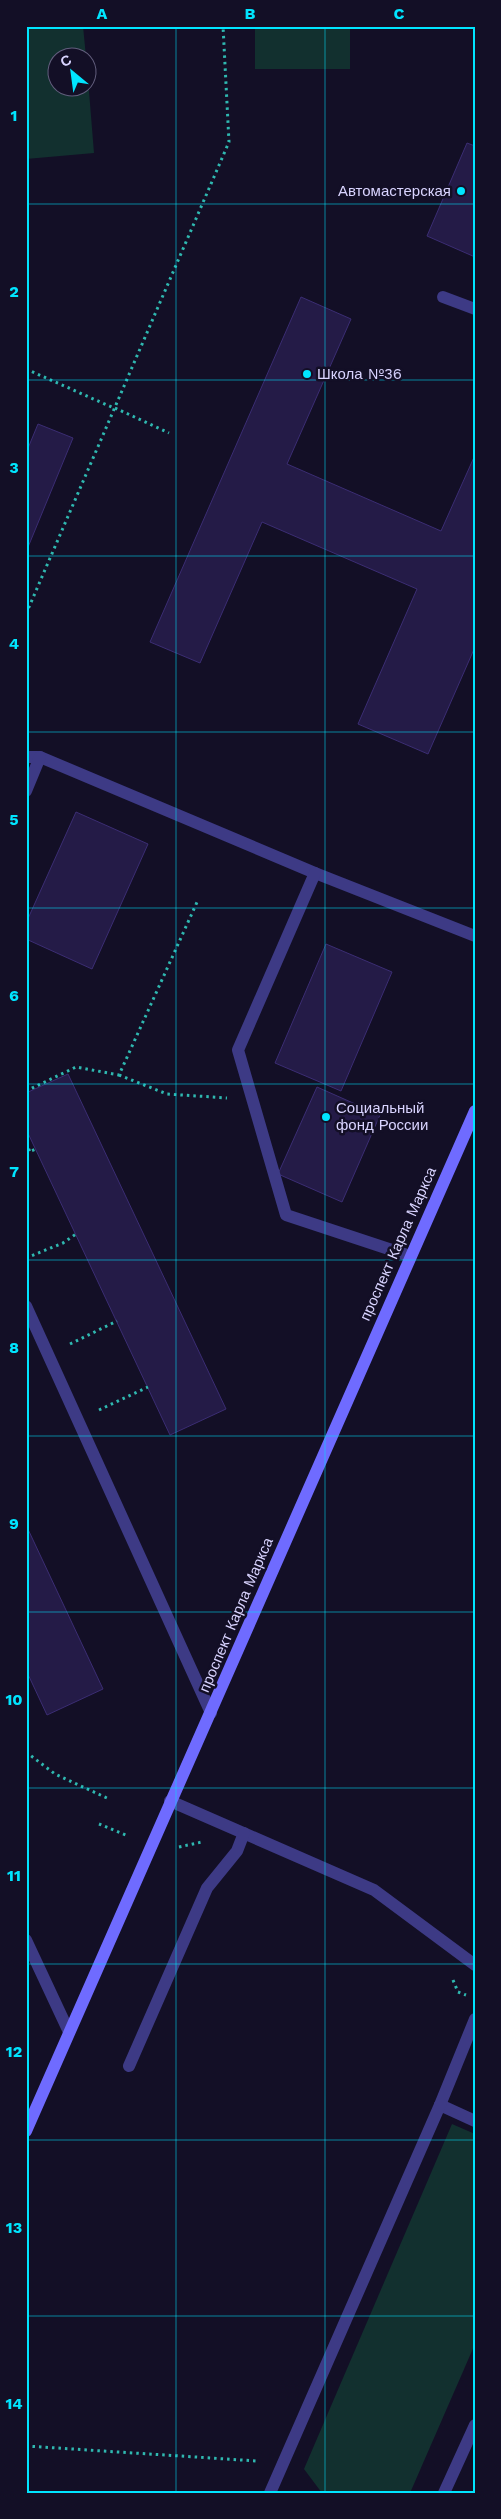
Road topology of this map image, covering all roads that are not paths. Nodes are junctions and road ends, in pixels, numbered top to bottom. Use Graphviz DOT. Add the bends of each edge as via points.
graph roads {
  1 [pos="443,297"];
  2 [pos="475,310"];
  3 [pos="26,757"];
  4 [pos="40,757"];
  5 [pos="26,791"];
  6 [pos="315,873"];
  7 [pos="475,936"];
  8 [pos="475,1111"];
  9 [pos="410,1256"];
  10 [pos="26,1306"];
  11 [pos="211,1713"];
  12 [pos="170,1801"];
  13 [pos="244,1833"];
  14 [pos="26,1940"];
  15 [pos="475,1965"];
  16 [pos="475,2019"];
  17 [pos="69,2032"];
  18 [pos="129,2066"];
  19 [pos="440,2105"];
  20 [pos="475,2120"];
  21 [pos="26,2132"];
  22 [pos="475,2425"];
  23 [pos="270,2493"];
  24 [pos="444,2493"];
  1 -- 2 [label="lane"];
  3 -- 4 [label="lane"];
  4 -- 5 [label="lane"];
  4 -- 6 [label="lane"];
  6 -- 7 [label="lane"];
  6 -- 9 [label="lane" via="238,1050 286,1215"];
  8 -- 9 [label="street, проспект Карла Маркса"];
  9 -- 11 [label="street, проспект Карла Маркса"];
  10 -- 11 [label="lane"];
  11 -- 12 [label="street, проспект Карла Маркса"];
  12 -- 13 [label="lane"];
  12 -- 17 [label="street, проспект Карла Маркса"];
  13 -- 15 [label="lane" via="374,1890"];
  13 -- 18 [label="lane" via="237,1851 207,1888"];
  14 -- 17 [label="lane"];
  16 -- 19 [label="lane"];
  17 -- 21 [label="street, проспект Карла Маркса"];
  19 -- 20 [label="lane"];
  19 -- 23 [label="lane"];
  22 -- 24 [label="lane"];
}
